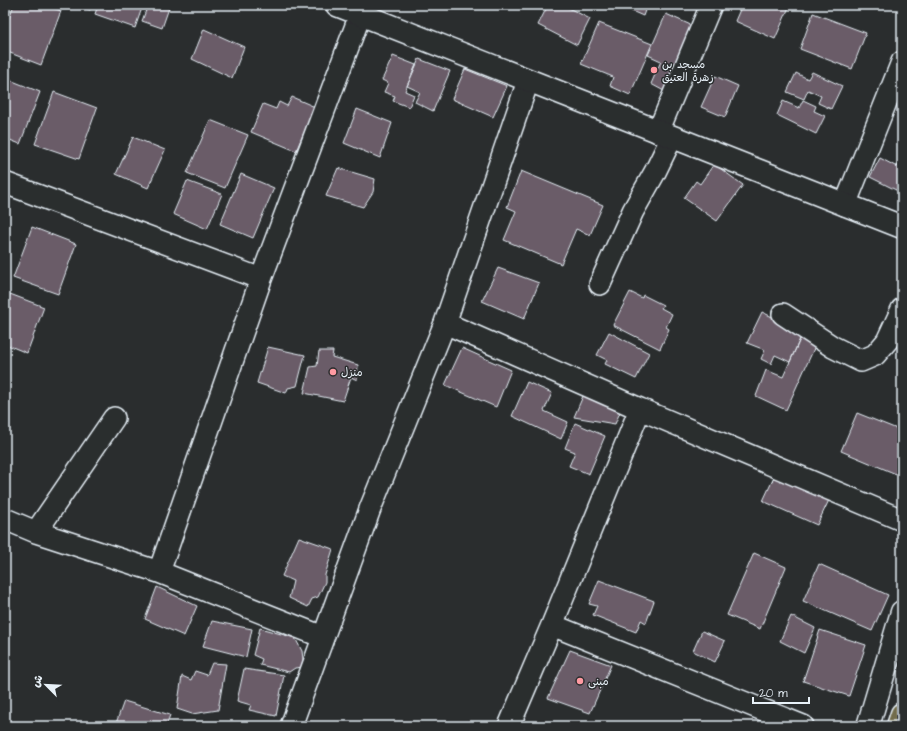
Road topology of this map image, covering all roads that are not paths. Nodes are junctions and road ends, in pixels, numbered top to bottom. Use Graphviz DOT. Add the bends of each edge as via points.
graph roads {
  1 [pos="337,5"];
  2 [pos="711,5"];
  3 [pos="360,15"];
  4 [pos="902,62"];
  5 [pos="528,81"];
  6 [pos="665,135"];
  7 [pos="5,183"];
  8 [pos="845,205"];
  9 [pos="902,227"];
  10 [pos="261,279"];
  11 [pos="600,284"];
  12 [pos="902,309"];
  13 [pos="783,314"];
  14 [pos="445,323"];
  15 [pos="640,408"];
  16 [pos="114,418"];
  17 [pos="5,519"];
  18 [pos="902,520"];
  19 [pos="36,532"];
  20 [pos="159,572"];
  21 [pos="902,612"];
  22 [pos="552,625"];
  23 [pos="323,637"];
  24 [pos="902,714"];
  25 [pos="291,726"];
  26 [pos="509,726"];
  27 [pos="803,726"];
  28 [pos="868,726"];
  29 [pos="898,726"];
  1 -- 3 [label="street"];
  2 -- 6 [label="street"];
  3 -- 5 [label="street"];
  3 -- 10 [label="street"];
  4 -- 8 [label="street"];
  5 -- 6 [label="street"];
  5 -- 14 [label="street"];
  6 -- 8 [label="street"];
  6 -- 11 [label="street" via="655,172 633,211"];
  7 -- 10 [label="street"];
  8 -- 9 [label="street"];
  10 -- 20 [label="street"];
  12 -- 13 [label="street" via="887,341 875,355 860,361 833,347"];
  14 -- 15 [label="street"];
  14 -- 23 [label="street" via="370,509"];
  15 -- 18 [label="street"];
  15 -- 22 [label="street"];
  16 -- 19 [label="street"];
  17 -- 19 [label="street"];
  19 -- 20 [label="street"];
  20 -- 23 [label="street"];
  21 -- 28 [label="street"];
  22 -- 26 [label="street"];
  22 -- 27 [label="street"];
  23 -- 25 [label="street"];
  24 -- 29 [label="highway"];
}
